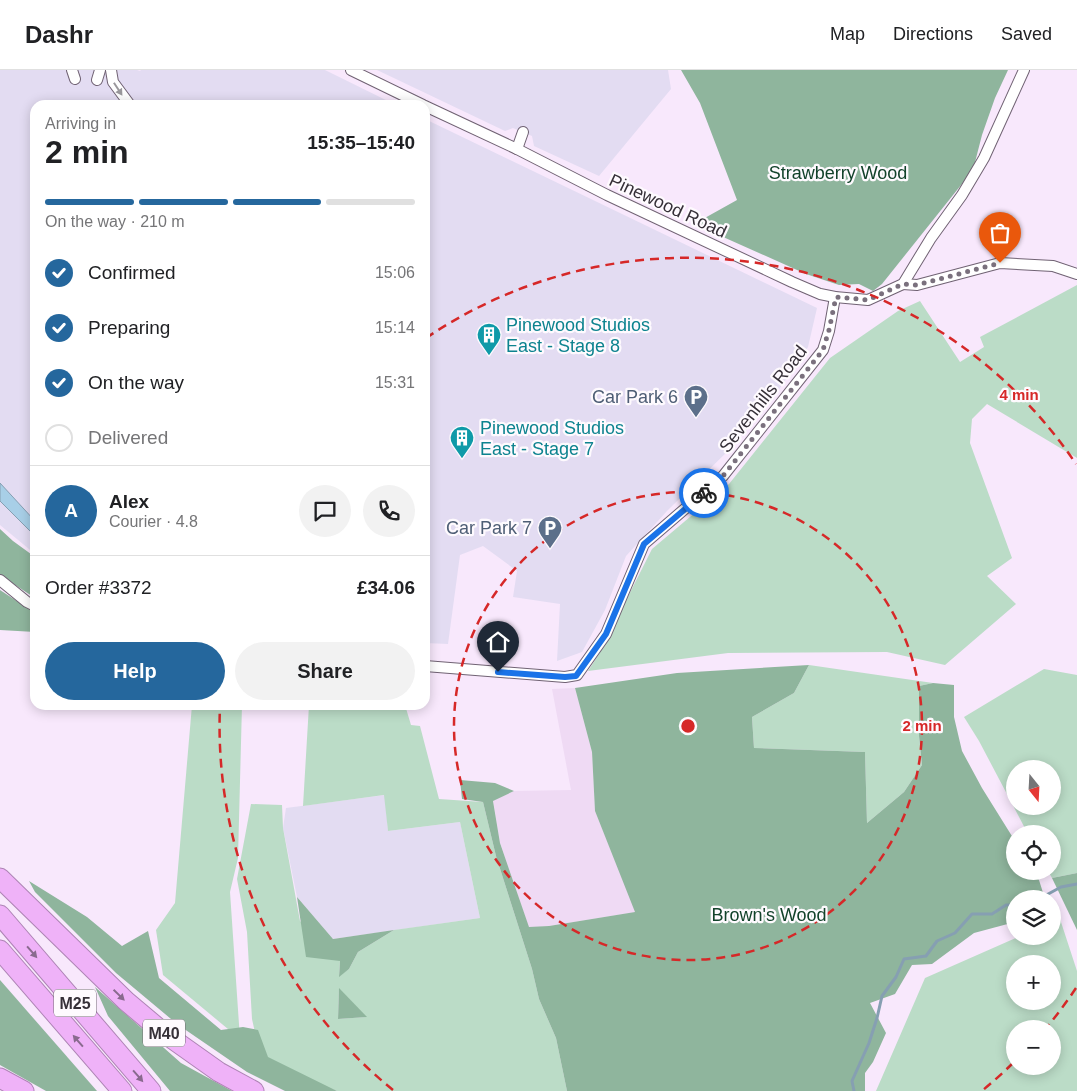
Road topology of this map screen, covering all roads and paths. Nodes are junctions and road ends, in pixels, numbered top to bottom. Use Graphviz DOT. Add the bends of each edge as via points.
graph roads {
  1 [pos="110,70"];
  2 [pos="351,70"];
  3 [pos="1024,70"];
  4 [pos="126,100"];
  5 [pos="414,100"];
  6 [pos="430,108"];
  7 [pos="523,132"];
  8 [pos="517,149"];
  9 [pos="1077,274"];
  10 [pos="903,284"];
  11 [pos="836,297"];
  12 [pos="0,580"];
  13 [pos="30,604"];
  14 [pos="430,666"];
  15 [pos="0,878"];
  16 [pos="0,915"];
  17 [pos="0,950"];
  18 [pos="0,1078"];
  19 [pos="24,1091"];
  20 [pos="122,1091"];
  21 [pos="151,1091"];
  22 [pos="254,1091"];
  1 -- 4 [label="street, one-way" via="113,82"];
  2 -- 5 [label="street, Pinewood Road"];
  3 -- 10 [label="street" via="984,158"];
  6 -- 8 [label="street, Pinewood Road"];
  7 -- 8 [label="street"];
  8 -- 11 [label="street, Pinewood Road" via="783,278 820,294"];
  9 -- 10 [label="street" via="1053,266 1000,263 917,285"];
  10 -- 11 [label="street, Pinewood Road" via="868,300"];
  11 -- 14 [label="street, Sevenhills Road" via="823,350 723,476 644,544 606,634 576,676"];
  12 -- 13 [label="street"];
  15 -- 22 [label="highway, M40, one-way" via="164,1034 219,1072"];
  16 -- 21 [label="highway, M25, one-way"];
  20 -- 17 [label="highway, M25, one-way"];
  18 -- 19 [label="highway"];
}
